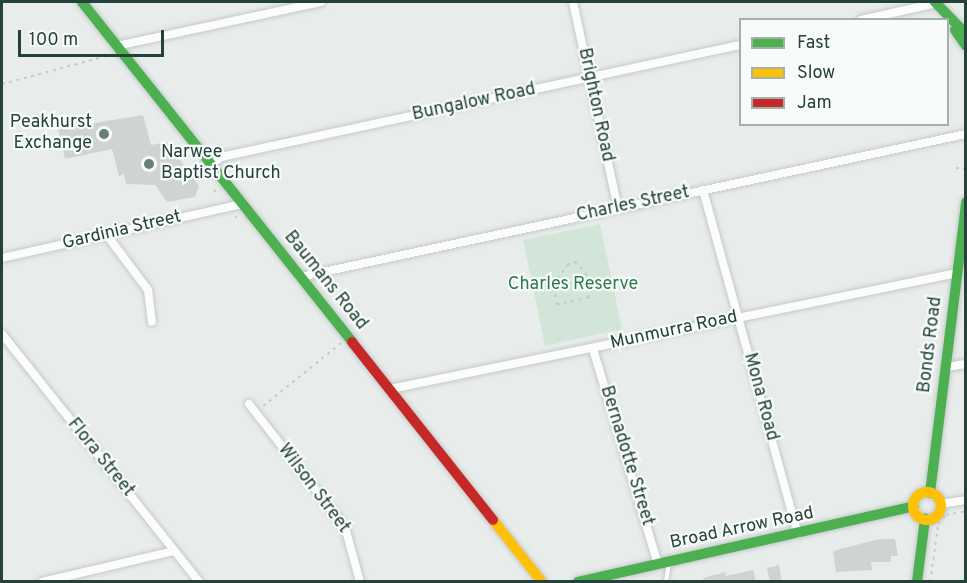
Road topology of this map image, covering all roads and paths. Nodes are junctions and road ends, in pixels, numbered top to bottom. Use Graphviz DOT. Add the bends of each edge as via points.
graph roads {
  1 [pos="82,2"];
  2 [pos="321,2"];
  3 [pos="573,2"];
  4 [pos="936,2"];
  5 [pos="869,18"];
  6 [pos="954,24"];
  7 [pos="966,34"];
  8 [pos="739,45"];
  9 [pos="966,46"];
  10 [pos="117,47"];
  11 [pos="589,78"];
  12 [pos="2,84"];
  13 [pos="966,134"];
  14 [pos="211,165"];
  15 [pos="956,168"];
  16 [pos="966,169"];
  17 [pos="213,189"];
  18 [pos="703,190"];
  19 [pos="217,193"];
  20 [pos="966,202"];
  21 [pos="242,204"];
  22 [pos="618,208"];
  23 [pos="106,234"];
  24 [pos="2,258"];
  25 [pos="575,262"];
  26 [pos="957,273"];
  27 [pos="300,277"];
  28 [pos="739,318"];
  29 [pos="152,322"];
  30 [pos="2,334"];
  31 [pos="349,337"];
  32 [pos="593,349"];
  33 [pos="966,364"];
  34 [pos="945,367"];
  35 [pos="390,389"];
  36 [pos="249,404"];
  37 [pos="255,412"];
  38 [pos="930,493"];
  39 [pos="966,500"];
  40 [pos="941,504"];
  41 [pos="914,506"];
  42 [pos="966,512"];
  43 [pos="925,519"];
  44 [pos="798,534"];
  45 [pos="174,551"];
  46 [pos="664,563"];
  47 [pos="42,582"];
  48 [pos="199,582"];
  49 [pos="360,582"];
  50 [pos="542,582"];
  51 [pos="578,582"];
  52 [pos="666,582"];
  53 [pos="917,582"];
  54 [pos="930,582"];
  1 -- 10 [label="street, Baumans Road"];
  2 -- 10 [label="street"];
  3 -- 11 [label="street, Brighton Road"];
  4 -- 5 [label="street"];
  4 -- 6 [label="street"];
  6 -- 7 [label="street"];
  6 -- 9 [label="street"];
  8 -- 11 [label="street, Bungalow Road"];
  10 -- 12 [label="path" via="108,56"];
  10 -- 14 [label="street, Baumans Road"];
  11 -- 14 [label="street, Bungalow Road" via="221,157"];
  11 -- 22 [label="street, Brighton Road"];
  13 -- 18 [label="street, Charles Street"];
  14 -- 21 [label="street, Baumans Road"];
  15 -- 16 [label="path"];
  17 -- 19 [label="path"];
  18 -- 22 [label="street, Charles Street"];
  18 -- 28 [label="street, Mona Road"];
  20 -- 26 [label="street, Bonds Road"];
  21 -- 23 [label="street, Gardinia Street"];
  21 -- 27 [label="street, Baumans Road"];
  22 -- 27 [label="street, Charles Street"];
  23 -- 24 [label="street, Gardinia Street"];
  23 -- 29 [label="street" via="148,290"];
  25 -- 25 [label="path" via="586,273 590,296 557,306 553,285 567,265"];
  26 -- 28 [label="street, Munmurra Road"];
  26 -- 34 [label="street, Bonds Road"];
  27 -- 31 [label="street, Baumans Road"];
  28 -- 32 [label="street, Munmurra Road"];
  28 -- 44 [label="street, Mona Road"];
  30 -- 45 [label="street, Flora Street"];
  31 -- 35 [label="street, Baumans Road"];
  31 -- 37 [label="path"];
  32 -- 35 [label="street, Munmurra Road"];
  32 -- 46 [label="street, Bernadotte Street"];
  33 -- 34 [label="street"];
  34 -- 38 [label="street, Bonds Road"];
  35 -- 50 [label="street, Baumans Road"];
  36 -- 37 [label="street, Wilson Street"];
  37 -- 49 [label="street, Wilson Street" via="345,528"];
  38 -- 40 [label="street"];
  38 -- 41 [label="street" via="918,496"];
  39 -- 40 [label="street"];
  40 -- 43 [label="street" via="937,516"];
  41 -- 43 [label="street" via="917,515"];
  41 -- 44 [label="street, Broad Arrow Road"];
  42 -- 54 [label="path" via="946,515 938,524"];
  43 -- 53 [label="street"];
  44 -- 46 [label="street, Broad Arrow Road"];
  45 -- 47 [label="street"];
  45 -- 48 [label="street, Flora Street"];
  46 -- 51 [label="street, Broad Arrow Road"];
  46 -- 52 [label="lane"];
}
